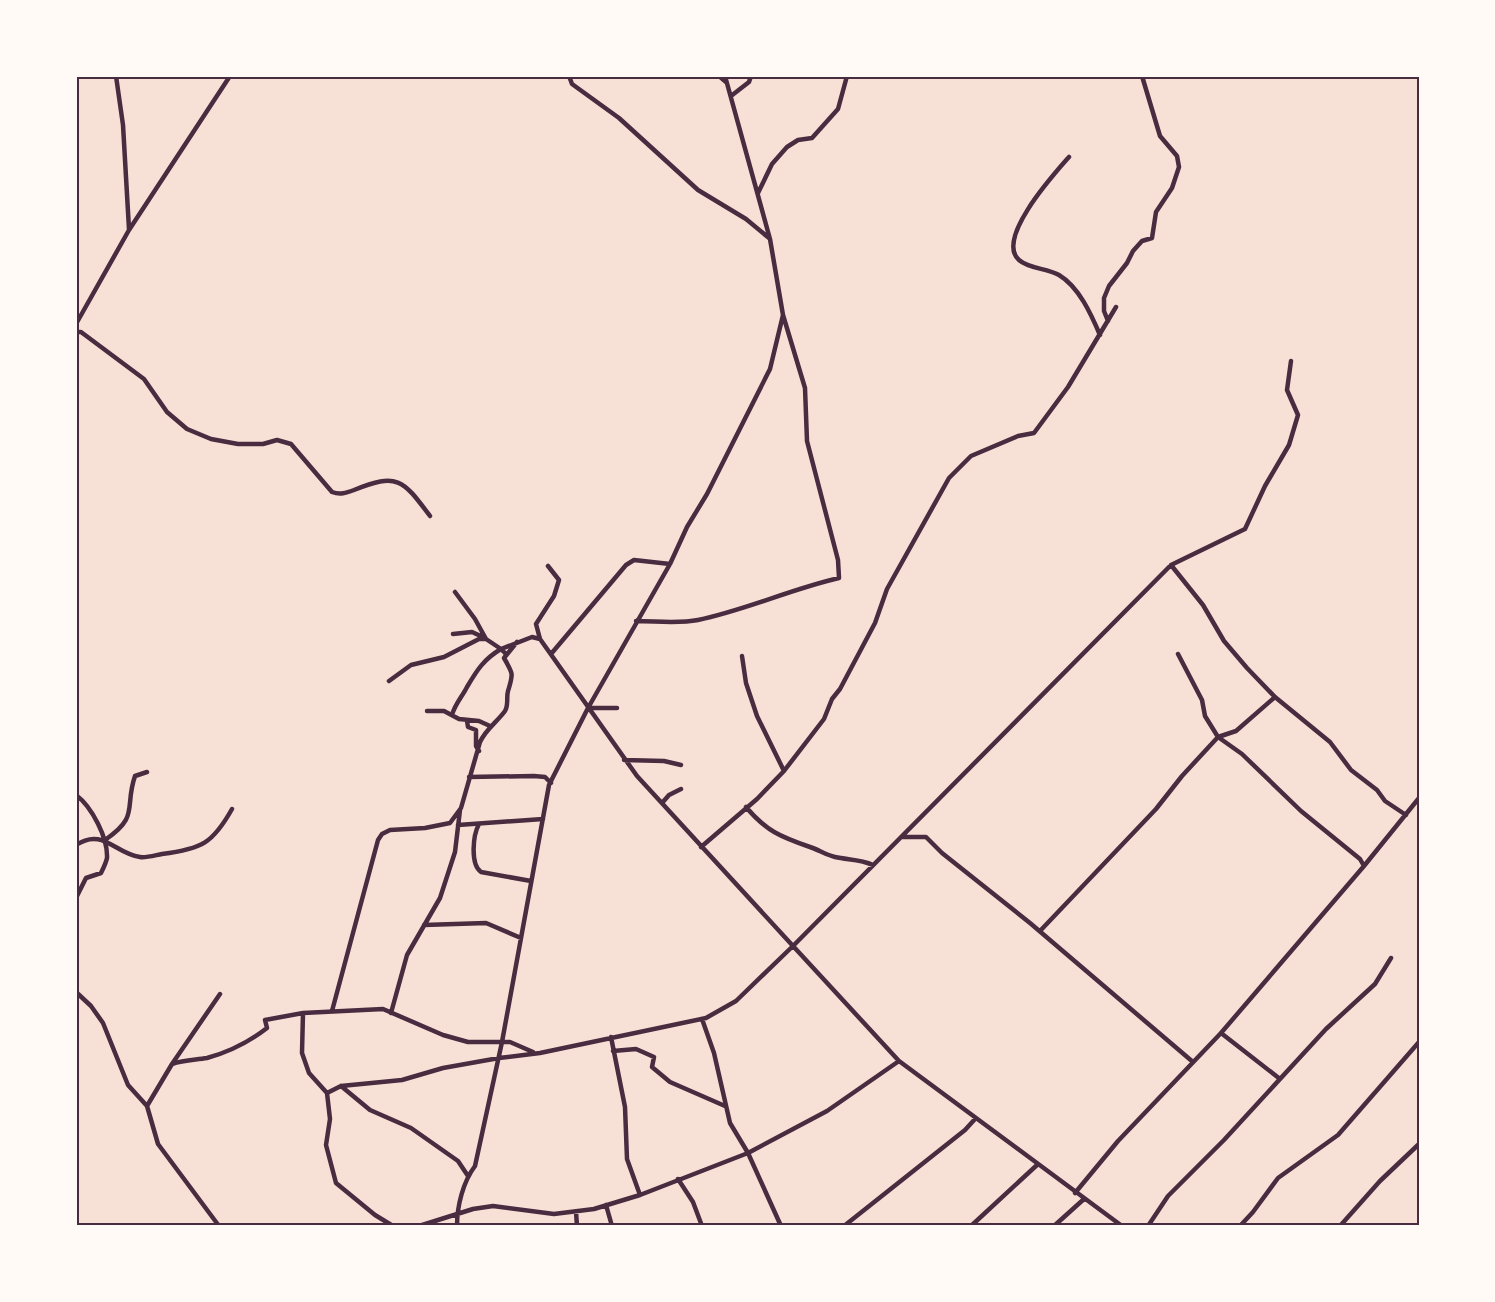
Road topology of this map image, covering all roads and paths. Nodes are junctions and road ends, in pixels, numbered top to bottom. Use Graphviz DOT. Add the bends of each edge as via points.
graph roads {
  1 [pos="116,76"];
  2 [pos="230,76"];
  3 [pos="569,76"];
  4 [pos="719,76"];
  5 [pos="725,76"];
  6 [pos="751,76"];
  7 [pos="847,76"];
  8 [pos="1142,76"];
  9 [pos="727,83"];
  10 [pos="731,96"];
  11 [pos="1069,157"];
  12 [pos="758,193"];
  13 [pos="129,230"];
  14 [pos="770,239"];
  15 [pos="1116,307"];
  16 [pos="783,314"];
  17 [pos="1108,321"];
  18 [pos="77,322"];
  19 [pos="79,332"];
  20 [pos="1100,335"];
  21 [pos="1291,361"];
  22 [pos="430,516"];
  23 [pos="670,564"];
  24 [pos="1170,564"];
  25 [pos="548,566"];
  26 [pos="454,592"];
  27 [pos="636,621"];
  28 [pos="453,634"];
  29 [pos="486,639"];
  30 [pos="540,639"];
  31 [pos="517,642"];
  32 [pos="502,649"];
  33 [pos="551,654"];
  34 [pos="1178,654"];
  35 [pos="742,656"];
  36 [pos="504,658"];
  37 [pos="389,681"];
  38 [pos="1275,697"];
  39 [pos="588,708"];
  40 [pos="617,708"];
  41 [pos="427,711"];
  42 [pos="452,715"];
  43 [pos="467,721"];
  44 [pos="490,726"];
  45 [pos="1218,737"];
  46 [pos="478,751"];
  47 [pos="624,760"];
  48 [pos="681,765"];
  49 [pos="784,771"];
  50 [pos="147,772"];
  51 [pos="469,777"];
  52 [pos="551,782"];
  53 [pos="681,789"];
  54 [pos="76,795"];
  55 [pos="1419,798"];
  56 [pos="662,803"];
  57 [pos="746,807"];
  58 [pos="461,808"];
  59 [pos="232,809"];
  60 [pos="1406,815"];
  61 [pos="543,820"];
  62 [pos="479,824"];
  63 [pos="458,825"];
  64 [pos="902,837"];
  65 [pos="105,840"];
  66 [pos="76,845"];
  67 [pos="701,847"];
  68 [pos="873,865"];
  69 [pos="1364,866"];
  70 [pos="531,881"];
  71 [pos="76,898"];
  72 [pos="424,925"];
  73 [pos="1040,931"];
  74 [pos="521,938"];
  75 [pos="793,946"];
  76 [pos="1391,958"];
  77 [pos="76,992"];
  78 [pos="220,994"];
  79 [pos="332,1011"];
  80 [pos="303,1013"];
  81 [pos="391,1013"];
  82 [pos="702,1019"];
  83 [pos="1221,1032"];
  84 [pos="611,1037"];
  85 [pos="502,1042"];
  86 [pos="1419,1042"];
  87 [pos="613,1051"];
  88 [pos="540,1053"];
  89 [pos="499,1058"];
  90 [pos="899,1062"];
  91 [pos="1193,1062"];
  92 [pos="172,1064"];
  93 [pos="1280,1079"];
  94 [pos="341,1086"];
  95 [pos="326,1093"];
  96 [pos="147,1106"];
  97 [pos="725,1106"];
  98 [pos="975,1119"];
  99 [pos="1419,1144"];
  100 [pos="748,1153"];
  101 [pos="1037,1165"];
  102 [pos="468,1176"];
  103 [pos="678,1179"];
  104 [pos="1075,1193"];
  105 [pos="640,1195"];
  106 [pos="1084,1199"];
  107 [pos="606,1205"];
  108 [pos="576,1212"];
  109 [pos="457,1213"];
  110 [pos="219,1226"];
  111 [pos="393,1226"];
  112 [pos="419,1226"];
  113 [pos="457,1226"];
  114 [pos="577,1226"];
  115 [pos="612,1226"];
  116 [pos="702,1226"];
  117 [pos="781,1226"];
  118 [pos="844,1226"];
  119 [pos="971,1226"];
  120 [pos="1054,1226"];
  121 [pos="1122,1226"];
  122 [pos="1148,1226"];
  123 [pos="1240,1226"];
  124 [pos="1340,1226"];
  1 -- 13 [label="street" via="123,125"];
  2 -- 13 [label="street"];
  3 -- 14 [label="street" via="572,84 618,118 698,190 746,219"];
  4 -- 9 [label="street"];
  5 -- 9 [label="street"];
  6 -- 10 [label="street" via="749,82"];
  7 -- 12 [label="street" via="838,109 812,138 787,146 772,164"];
  8 -- 17 [label="street" via="1160,136 1177,156 1179,167 1172,188 1156,212 1152,238 1142,241 1133,251 1104,298"];
  9 -- 10 [label="street"];
  10 -- 12 [label="street"];
  11 -- 20 [label="street" via="1020,222 1013,252 1020,261 1059,275 1090,312"];
  12 -- 14 [label="street"];
  13 -- 18 [label="street"];
  14 -- 16 [label="street"];
  15 -- 17 [label="street"];
  16 -- 23 [label="street" via="770,369"];
  16 -- 27 [label="street" via="805,388 807,441 838,560 839,578 696,620"];
  17 -- 20 [label="street"];
  18 -- 19 [label="street"];
  19 -- 22 [label="street" via="144,378 167,412 186,429 211,439 238,444 263,444 277,440 291,444 332,492 339,494 372,482 399,481"];
  20 -- 49 [label="street" via="1068,387 1034,433 1018,436 971,456 949,478 887,589 875,623 824,718"];
  21 -- 24 [label="street" via="1287,390 1298,416 1289,445 1245,529"];
  23 -- 27 [label="street"];
  23 -- 33 [label="street" via="634,560 626,565"];
  24 -- 38 [label="street" via="1203,605 1224,641"];
  24 -- 64 [label="street"];
  25 -- 30 [label="street" via="559,580 554,596 536,624"];
  26 -- 29 [label="street"];
  27 -- 39 [label="street"];
  28 -- 29 [label="street" via="472,632"];
  29 -- 32 [label="street"];
  29 -- 37 [label="street" via="444,657 411,665"];
  30 -- 31 [label="street" via="532,636"];
  30 -- 33 [label="street"];
  31 -- 32 [label="street"];
  31 -- 36 [label="street"];
  32 -- 36 [label="street" via="506,654"];
  32 -- 42 [label="street" via="486,658"];
  33 -- 39 [label="street"];
  34 -- 45 [label="street" via="1202,700 1205,716"];
  35 -- 49 [label="street" via="746,683 757,716"];
  36 -- 44 [label="street" via="513,672 507,693 508,703"];
  38 -- 45 [label="street" via="1236,731"];
  38 -- 60 [label="street" via="1330,742 1352,770 1377,790 1385,801"];
  39 -- 40 [label="street"];
  39 -- 47 [label="street"];
  39 -- 52 [label="street"];
  41 -- 42 [label="street" via="444,711"];
  42 -- 43 [label="street"];
  43 -- 44 [label="street"];
  43 -- 46 [label="street" via="468,727 476,730"];
  44 -- 46 [label="street" via="484,732"];
  45 -- 69 [label="street" via="1242,754"];
  45 -- 73 [label="street" via="1156,809"];
  46 -- 51 [label="street"];
  47 -- 48 [label="street"];
  47 -- 56 [label="street"];
  49 -- 57 [label="street"];
  50 -- 65 [label="street" via="136,776 132,785 131,811 121,829"];
  51 -- 52 [label="street" via="534,776 545,777"];
  51 -- 58 [label="street"];
  52 -- 61 [label="street"];
  53 -- 56 [label="street"];
  54 -- 65 [label="street" via="93,816"];
  55 -- 60 [label="street"];
  56 -- 67 [label="street"];
  57 -- 67 [label="street"];
  57 -- 68 [label="street" via="762,826 782,838 828,855"];
  58 -- 63 [label="street"];
  58 -- 79 [label="street" via="450,823 390,830 378,840"];
  59 -- 65 [label="street" via="219,832 204,844 182,852 140,857"];
  60 -- 69 [label="street"];
  61 -- 62 [label="street"];
  61 -- 70 [label="street"];
  62 -- 63 [label="street"];
  62 -- 70 [label="street" via="476,829 476,868 481,872"];
  63 -- 72 [label="street" via="454,852 440,898"];
  64 -- 68 [label="street"];
  64 -- 73 [label="street" via="926,837"];
  65 -- 66 [label="street" via="86,839"];
  65 -- 71 [label="street" via="107,859 101,874 86,878"];
  67 -- 75 [label="street"];
  68 -- 75 [label="street"];
  69 -- 83 [label="street"];
  70 -- 74 [label="street"];
  72 -- 74 [label="street" via="486,923"];
  72 -- 81 [label="street" via="407,956"];
  73 -- 91 [label="street"];
  74 -- 85 [label="street"];
  75 -- 82 [label="street" via="736,1001"];
  75 -- 90 [label="street"];
  76 -- 93 [label="street" via="1374,984"];
  77 -- 96 [label="street" via="103,1023 128,1085"];
  78 -- 92 [label="street"];
  79 -- 80 [label="street"];
  79 -- 81 [label="street" via="383,1009"];
  80 -- 92 [label="street" via="265,1020 267,1028 240,1045 206,1058"];
  80 -- 95 [label="street" via="302,1053 309,1073"];
  81 -- 85 [label="street" via="443,1036 468,1042"];
  82 -- 84 [label="street"];
  82 -- 97 [label="street" via="714,1053"];
  83 -- 91 [label="street"];
  83 -- 93 [label="street"];
  84 -- 87 [label="street"];
  84 -- 88 [label="street"];
  85 -- 88 [label="street"];
  85 -- 89 [label="street"];
  86 -- 123 [label="street" via="1338,1135 1278,1178"];
  87 -- 97 [label="street" via="636,1049 654,1057 652,1067 670,1082"];
  87 -- 105 [label="street" via="625,1107 627,1159"];
  88 -- 89 [label="street"];
  89 -- 94 [label="street" via="443,1068 402,1080"];
  89 -- 102 [label="street" via="475,1166"];
  90 -- 98 [label="street"];
  90 -- 100 [label="street" via="827,1111"];
  91 -- 104 [label="street" via="1118,1141"];
  92 -- 96 [label="street"];
  93 -- 122 [label="street" via="1168,1196"];
  94 -- 95 [label="street"];
  94 -- 102 [label="street" via="370,1110 411,1128 458,1161"];
  95 -- 111 [label="street" via="330,1119 326,1145 336,1183"];
  96 -- 110 [label="street" via="158,1144"];
  97 -- 100 [label="street" via="730,1123"];
  98 -- 101 [label="street"];
  98 -- 118 [label="street"];
  99 -- 124 [label="street"];
  100 -- 103 [label="street"];
  100 -- 117 [label="street"];
  101 -- 104 [label="street"];
  101 -- 119 [label="street"];
  102 -- 109 [label="street"];
  103 -- 105 [label="street"];
  103 -- 116 [label="street" via="693,1202"];
  104 -- 106 [label="street"];
  105 -- 107 [label="street"];
  106 -- 120 [label="street"];
  106 -- 121 [label="street"];
  107 -- 108 [label="street"];
  107 -- 115 [label="street"];
  108 -- 109 [label="street" via="536,1213 493,1206"];
  108 -- 114 [label="street"];
  109 -- 112 [label="street"];
  109 -- 113 [label="street"];
}
